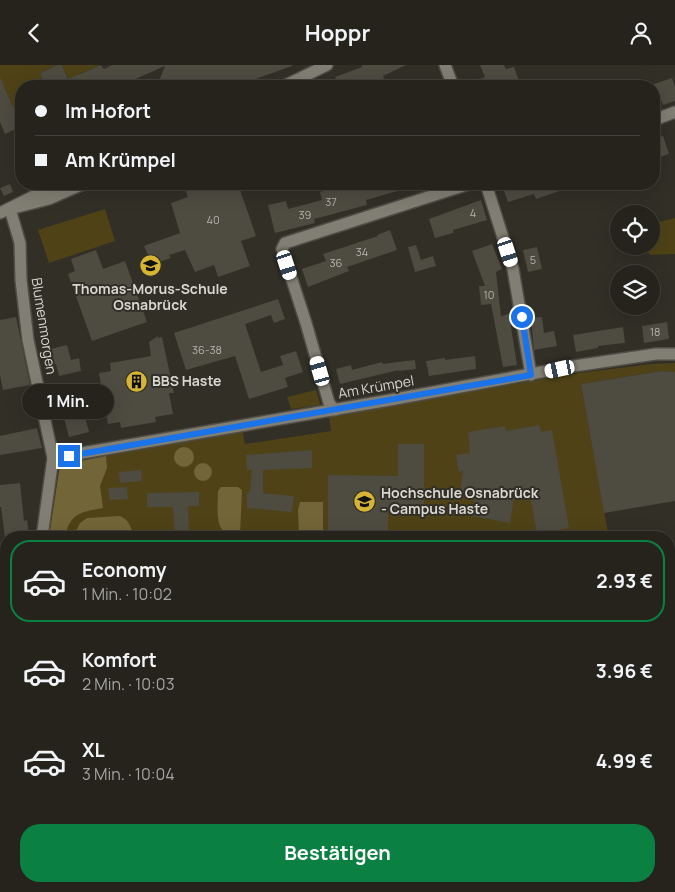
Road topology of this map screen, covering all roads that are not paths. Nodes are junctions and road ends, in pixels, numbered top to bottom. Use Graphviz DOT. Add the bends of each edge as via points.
graph roads {
  1 [pos="327,65"];
  2 [pos="445,65"];
  3 [pos="296,80"];
  4 [pos="451,80"];
  5 [pos="675,112"];
  6 [pos="660,118"];
  7 [pos="46,190"];
  8 [pos="69,190"];
  9 [pos="449,190"];
  10 [pos="488,190"];
  11 [pos="5,211"];
  12 [pos="675,354"];
  13 [pos="531,375"];
  14 [pos="335,410"];
  15 [pos="53,459"];
  16 [pos="43,531"];
  1 -- 3 [label="street"];
  2 -- 4 [label="street"];
  5 -- 6 [label="street"];
  7 -- 11 [label="street"];
  8 -- 11 [label="street"];
  9 -- 14 [label="street" via="285,243 282,249 329,403"];
  10 -- 13 [label="street" via="513,269"];
  11 -- 15 [label="street, Blumenmorgen" via="20,243 20,280 28,340"];
  12 -- 13 [label="street, Am Krümpel" via="617,359"];
  13 -- 14 [label="street, Am Krümpel"];
  14 -- 15 [label="street, Am Krümpel"];
  15 -- 16 [label="street, Blumenmorgen"];
}
